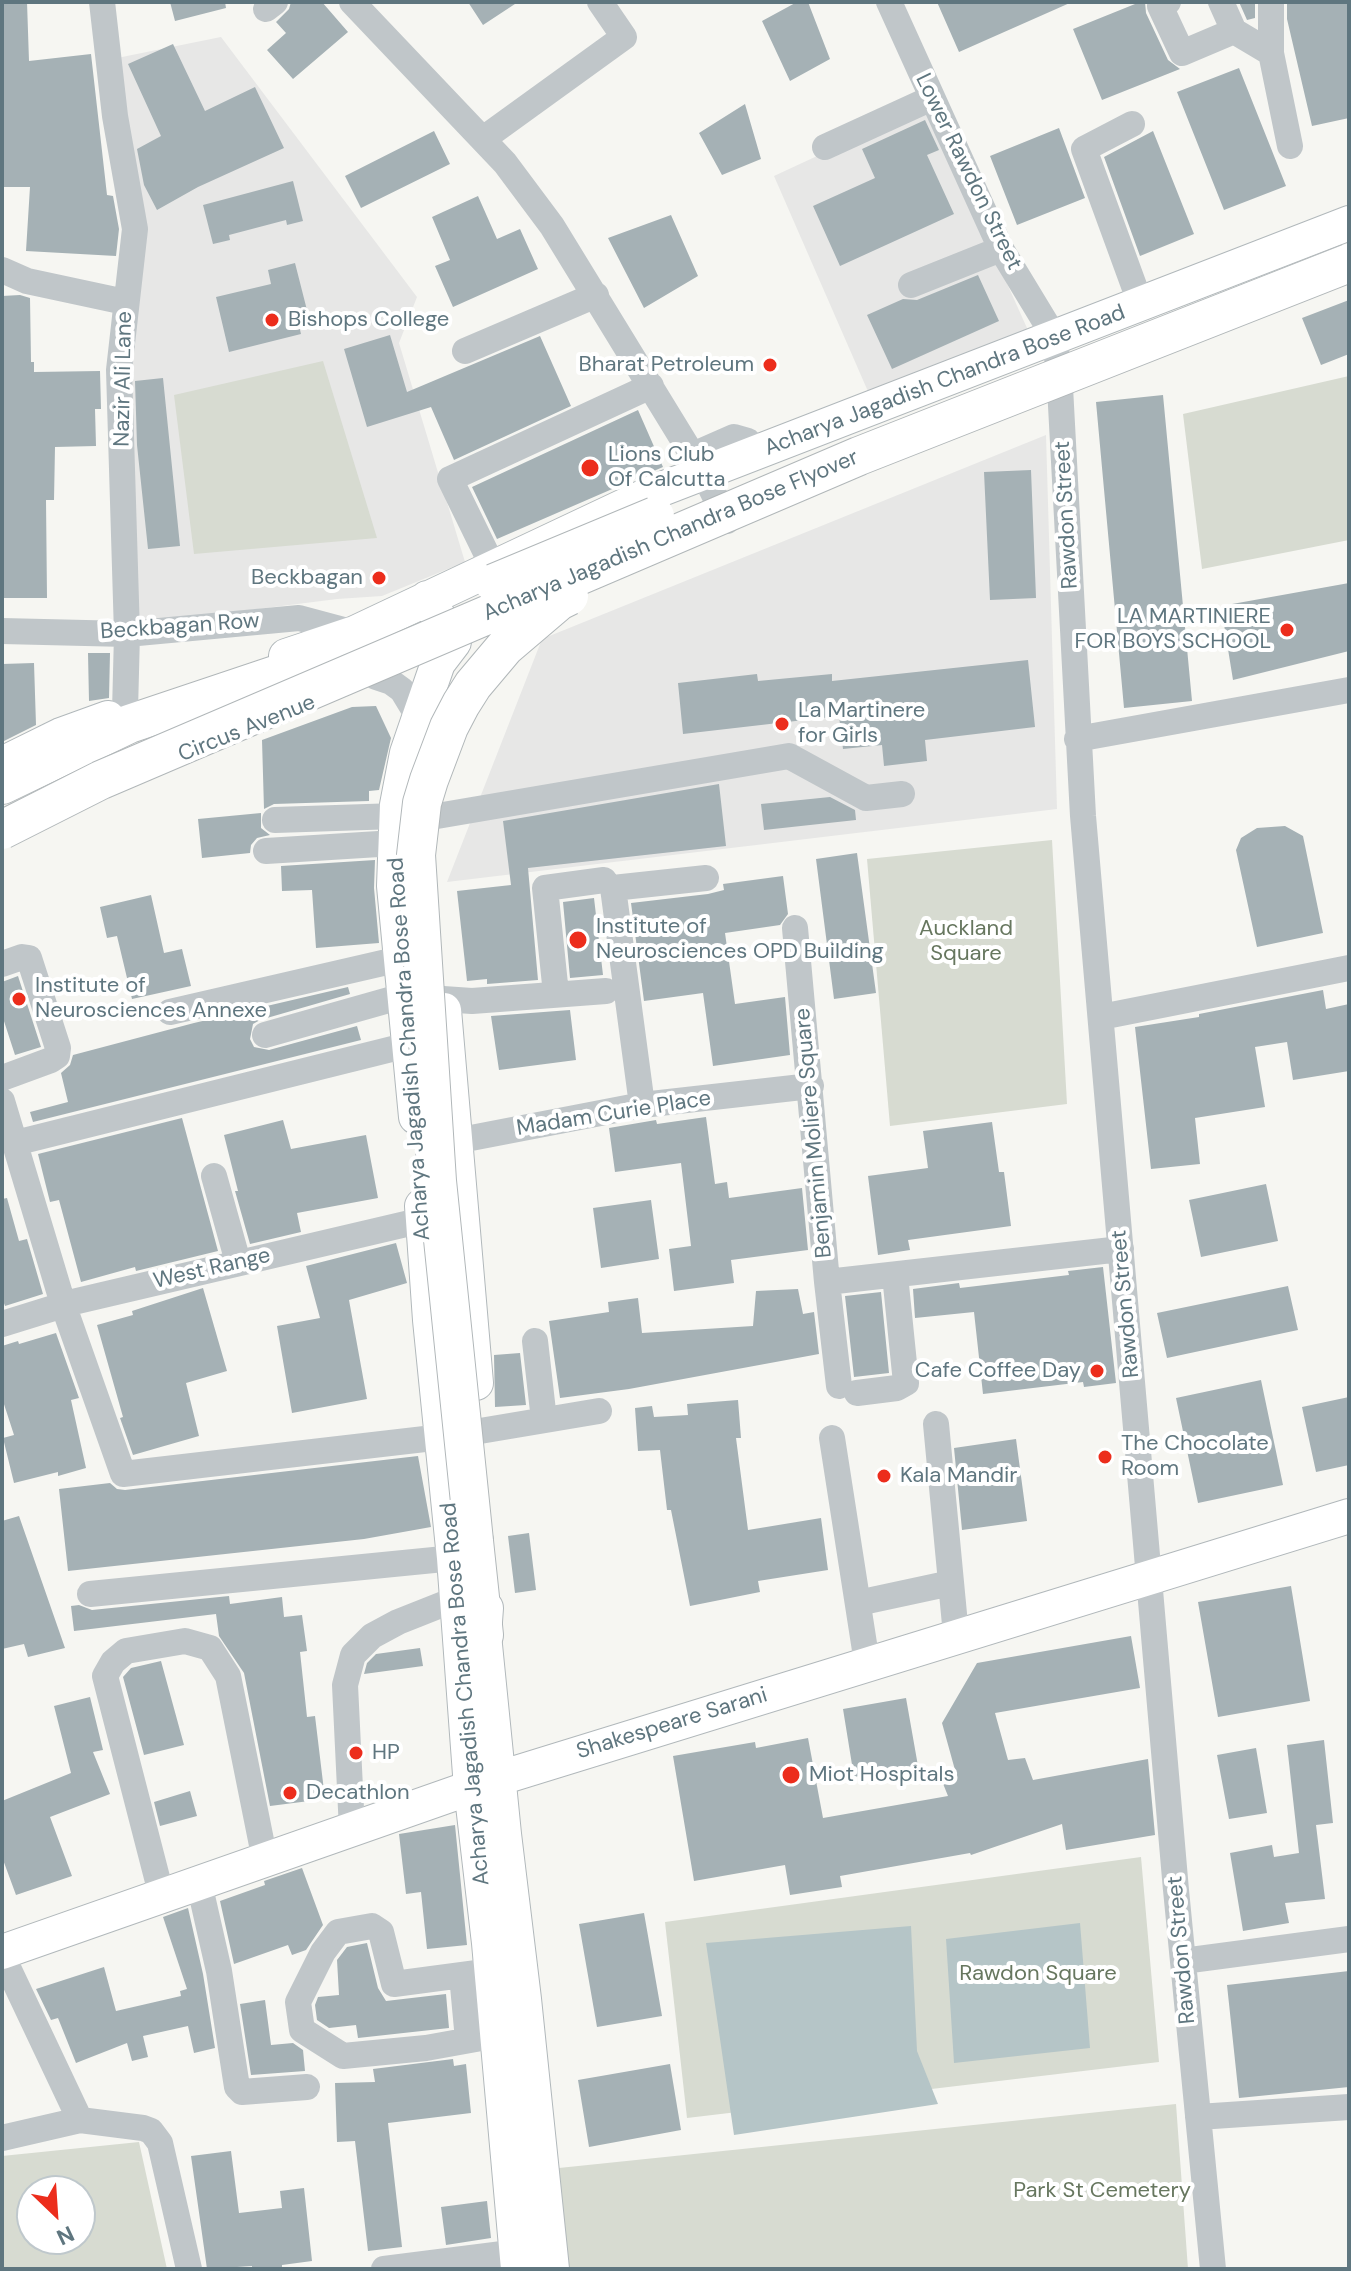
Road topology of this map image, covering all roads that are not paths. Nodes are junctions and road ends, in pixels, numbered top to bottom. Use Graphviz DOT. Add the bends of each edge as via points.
graph roads {
  1 [pos="102,2"];
  2 [pos="352,2"];
  3 [pos="600,2"];
  4 [pos="889,2"];
  5 [pos="1168,2"];
  6 [pos="1221,2"];
  7 [pos="1271,2"];
  8 [pos="1234,31"];
  9 [pos="1271,53"];
  10 [pos="932,98"];
  11 [pos="1132,124"];
  12 [pos="483,139"];
  13 [pos="1290,146"];
  14 [pos="825,147"];
  15 [pos="1349,223"];
  16 [pos="1349,240"];
  17 [pos="1001,249"];
  18 [pos="1349,263"];
  19 [pos="2,270"];
  20 [pos="1349,276"];
  21 [pos="911,285"];
  22 [pos="596,295"];
  23 [pos="125,302"];
  24 [pos="1141,305"];
  25 [pos="1055,338"];
  26 [pos="465,351"];
  27 [pos="651,386"];
  28 [pos="1060,387"];
  29 [pos="698,465"];
  30 [pos="775,492"];
  31 [pos="727,521"];
  32 [pos="481,572"];
  33 [pos="427,598"];
  34 [pos="494,622"];
  35 [pos="2,631"];
  36 [pos="355,633"];
  37 [pos="127,634"];
  38 [pos="454,642"];
  39 [pos="323,659"];
  40 [pos="376,677"];
  41 [pos="1349,690"];
  42 [pos="125,711"];
  43 [pos="419,718"];
  44 [pos="1077,739"];
  45 [pos="2,764"];
  46 [pos="2,785"];
  47 [pos="902,794"];
  48 [pos="2,801"];
  49 [pos="437,816"];
  50 [pos="275,820"];
  51 [pos="2,830"];
  52 [pos="396,830"];
  53 [pos="2,840"];
  54 [pos="266,851"];
  55 [pos="706,878"];
  56 [pos="604,880"];
  57 [pos="795,928"];
  58 [pos="400,959"];
  59 [pos="2,964"];
  60 [pos="1349,968"];
  61 [pos="606,991"];
  62 [pos="556,994"];
  63 [pos="403,996"];
  64 [pos="443,999"];
  65 [pos="170,1012"];
  66 [pos="1101,1017"];
  67 [pos="265,1035"];
  68 [pos="408,1045"];
  69 [pos="2,1078"];
  70 [pos="811,1086"];
  71 [pos="2,1102"];
  72 [pos="642,1105"];
  73 [pos="455,1141"];
  74 [pos="15,1143"];
  75 [pos="418,1147"];
  76 [pos="214,1176"];
  77 [pos="423,1220"];
  78 [pos="1121,1249"];
  79 [pos="238,1262"];
  80 [pos="895,1275"];
  81 [pos="827,1282"];
  82 [pos="63,1304"];
  83 [pos="2,1324"];
  84 [pos="535,1341"];
  85 [pos="599,1411"];
  86 [pos="544,1420"];
  87 [pos="936,1424"];
  88 [pos="480,1431"];
  89 [pos="442,1437"];
  90 [pos="832,1438"];
  91 [pos="1349,1516"];
  92 [pos="464,1550"];
  93 [pos="1149,1576"];
  94 [pos="951,1583"];
  95 [pos="90,1594"];
  96 [pos="456,1599"];
  97 [pos="858,1603"];
  98 [pos="484,1635"];
  99 [pos="956,1635"];
  100 [pos="867,1663"];
  101 [pos="485,1783"];
  102 [pos="352,1830"];
  103 [pos="265,1860"];
  104 [pos="199,1883"];
  105 [pos="162,1897"];
  106 [pos="1349,1939"];
  107 [pos="2,1954"];
  108 [pos="1183,1961"];
  109 [pos="477,1973"];
  110 [pos="483,2037"];
  111 [pos="307,2087"];
  112 [pos="1349,2107"];
  113 [pos="1198,2117"];
  114 [pos="80,2120"];
  115 [pos="2,2138"];
  116 [pos="534,2260"];
  117 [pos="189,2269"];
  118 [pos="384,2269"];
  119 [pos="1213,2269"];
  1 -- 23 [label="street, Nazir Ali Lane" via="135,229"];
  2 -- 12 [label="street"];
  3 -- 12 [label="street" via="624,37"];
  4 -- 10 [label="street, Lower Rawdon Street"];
  5 -- 8 [label="street" via="1160,6 1182,53"];
  6 -- 8 [label="street"];
  7 -- 9 [label="street"];
  8 -- 9 [label="street"];
  9 -- 13 [label="street"];
  10 -- 14 [label="street"];
  10 -- 17 [label="street, Lower Rawdon Street"];
  11 -- 24 [label="street" via="1084,149"];
  12 -- 22 [label="street" via="552,226"];
  15 -- 24 [label="main road, Acharya Jagadish Chandra Bose Road"];
  16 -- 39 [label="highway, Acharya Jagadish Chandra Bose Flyover, bridge" via="585,543"];
  17 -- 21 [label="street"];
  17 -- 25 [label="street, Lower Rawdon Street"];
  18 -- 30 [label="highway, Acharya Jagadish Chandra Bose Flyover, bridge"];
  19 -- 23 [label="street" via="27,281"];
  20 -- 28 [label="main road"];
  22 -- 26 [label="street"];
  22 -- 27 [label="street"];
  23 -- 37 [label="street, Nazir Ali Lane" via="119,370"];
  24 -- 25 [label="main road, Acharya Jagadish Chandra Bose Road"];
  25 -- 28 [label="street, Rawdon Street"];
  25 -- 29 [label="main road, Acharya Jagadish Chandra Bose Road" via="756,453"];
  27 -- 29 [label="street"];
  27 -- 32 [label="street" via="450,479"];
  28 -- 31 [label="main road"];
  28 -- 44 [label="street, Rawdon Street"];
  29 -- 31 [label="street"];
  29 -- 32 [label="main road, Acharya Jagadish Chandra Bose Road" via="654,492"];
  30 -- 51 [label="highway, Acharya Jagadish Chandra Bose Flyover, bridge" via="101,780"];
  30 -- 92 [label="highway, bridge" via="559,601 529,625 467,695 449,727 422,803 416,855"];
  31 -- 34 [label="main road"];
  32 -- 33 [label="main road, Acharya Jagadish Chandra Bose Road"];
  32 -- 34 [label="main road"];
  33 -- 36 [label="main road"];
  33 -- 38 [label="main road"];
  34 -- 38 [label="main road, Circus Avenue"];
  34 -- 49 [label="main road, Acharya Jagadish Chandra Bose Road"];
  35 -- 37 [label="street, Beckbagan Row"];
  36 -- 37 [label="street, Beckbagan Row" via="299,618"];
  36 -- 40 [label="street"];
  36 -- 42 [label="main road"];
  37 -- 42 [label="street, Nazir Ali Lane"];
  38 -- 40 [label="main road, Circus Avenue"];
  38 -- 43 [label="main road, Acharya Jagadish Chandra Bose Road" via="438,663"];
  39 -- 46 [label="highway" via="129,724"];
  39 -- 48 [label="main road, Acharya Jagadish Chandra Bose Flyover"];
  40 -- 43 [label="street" via="402,690"];
  40 -- 53 [label="main road, Circus Avenue" via="74,802"];
  41 -- 44 [label="street"];
  42 -- 45 [label="main road"];
  43 -- 52 [label="main road, Acharya Jagadish Chandra Bose Road" via="407,753"];
  44 -- 66 [label="street, Rawdon Street"];
  47 -- 49 [label="street" via="866,798 789,756"];
  49 -- 64 [label="main road, Acharya Jagadish Chandra Bose Road"];
  50 -- 52 [label="street"];
  52 -- 54 [label="street"];
  52 -- 58 [label="main road, Acharya Jagadish Chandra Bose Road"];
  55 -- 72 [label="street" via="613,888"];
  56 -- 62 [label="street" via="545,888"];
  57 -- 70 [label="street, Benjamin Moliere Square"];
  58 -- 63 [label="main road, Acharya Jagadish Chandra Bose Road"];
  58 -- 65 [label="street"];
  59 -- 69 [label="street" via="29,958 58,1048 51,1060"];
  60 -- 66 [label="street"];
  61 -- 62 [label="street"];
  62 -- 64 [label="street"];
  63 -- 67 [label="street"];
  63 -- 68 [label="main road, Acharya Jagadish Chandra Bose Road"];
  64 -- 73 [label="main road, Acharya Jagadish Chandra Bose Road"];
  66 -- 78 [label="street, Rawdon Street"];
  68 -- 74 [label="street"];
  68 -- 75 [label="main road, Acharya Jagadish Chandra Bose Road"];
  70 -- 72 [label="street, Madam Curie Place"];
  70 -- 81 [label="street, Benjamin Moliere Square"];
  71 -- 74 [label="street"];
  72 -- 73 [label="street, Madam Curie Place"];
  73 -- 75 [label="street, Madam Curie Place"];
  73 -- 88 [label="main road, Acharya Jagadish Chandra Bose Road"];
  74 -- 82 [label="street"];
  75 -- 77 [label="main road, Acharya Jagadish Chandra Bose Road"];
  76 -- 79 [label="street"];
  77 -- 79 [label="street, West Range"];
  77 -- 89 [label="main road, Acharya Jagadish Chandra Bose Road"];
  78 -- 80 [label="street, Benjamin Moliere Square"];
  78 -- 93 [label="street, Rawdon Street"];
  79 -- 82 [label="street, West Range"];
  80 -- 81 [label="street, Benjamin Moliere Square"];
  80 -- 81 [label="street" via="906,1383 897,1388 848,1389"];
  82 -- 83 [label="street, West Range"];
  82 -- 89 [label="street" via="123,1474"];
  84 -- 86 [label="street"];
  85 -- 86 [label="street"];
  86 -- 88 [label="street"];
  87 -- 94 [label="street"];
  88 -- 98 [label="main road, Acharya Jagadish Chandra Bose Road" via="490,1533"];
  89 -- 92 [label="main road, Acharya Jagadish Chandra Bose Road"];
  90 -- 97 [label="street"];
  91 -- 93 [label="main road, Shakespeare Sarani"];
  92 -- 95 [label="street"];
  92 -- 96 [label="main road, Acharya Jagadish Chandra Bose Road"];
  92 -- 98 [label="highway"];
  93 -- 99 [label="main road, Shakespeare Sarani"];
  93 -- 108 [label="street, Rawdon Street"];
  94 -- 97 [label="street"];
  94 -- 99 [label="street"];
  96 -- 101 [label="main road, Acharya Jagadish Chandra Bose Road"];
  96 -- 102 [label="street" via="372,1636 353,1655 345,1685"];
  97 -- 100 [label="street"];
  98 -- 101 [label="main road, Acharya Jagadish Chandra Bose Road"];
  99 -- 100 [label="main road, Shakespeare Sarani"];
  100 -- 101 [label="main road, Shakespeare Sarani"];
  101 -- 102 [label="main road, Shakespeare Sarani"];
  101 -- 109 [label="main road, Acharya Jagadish Chandra Bose Road"];
  101 -- 116 [label="main road, Acharya Jagadish Chandra Bose Road"];
  102 -- 103 [label="main road, Shakespeare Sarani"];
  103 -- 104 [label="main road, Shakespeare Sarani"];
  103 -- 105 [label="street" via="228,1676 210,1648 185,1641 126,1651 105,1676"];
  104 -- 105 [label="main road, Shakespeare Sarani"];
  104 -- 111 [label="street" via="237,2087 242,2092"];
  105 -- 107 [label="main road, Shakespeare Sarani"];
  106 -- 108 [label="street"];
  107 -- 114 [label="street"];
  108 -- 113 [label="street, Rawdon Street"];
  109 -- 110 [label="main road, Acharya Jagadish Chandra Bose Road"];
  109 -- 110 [label="street" via="394,1984 381,1932 372,1926 338,1932 298,2002 302,2030 343,2056"];
  110 -- 116 [label="main road, Acharya Jagadish Chandra Bose Road"];
  112 -- 113 [label="street"];
  113 -- 119 [label="street, Rawdon Street"];
  114 -- 115 [label="street"];
  114 -- 117 [label="street" via="143,2128 156,2137"];
  116 -- 118 [label="street"];
}
